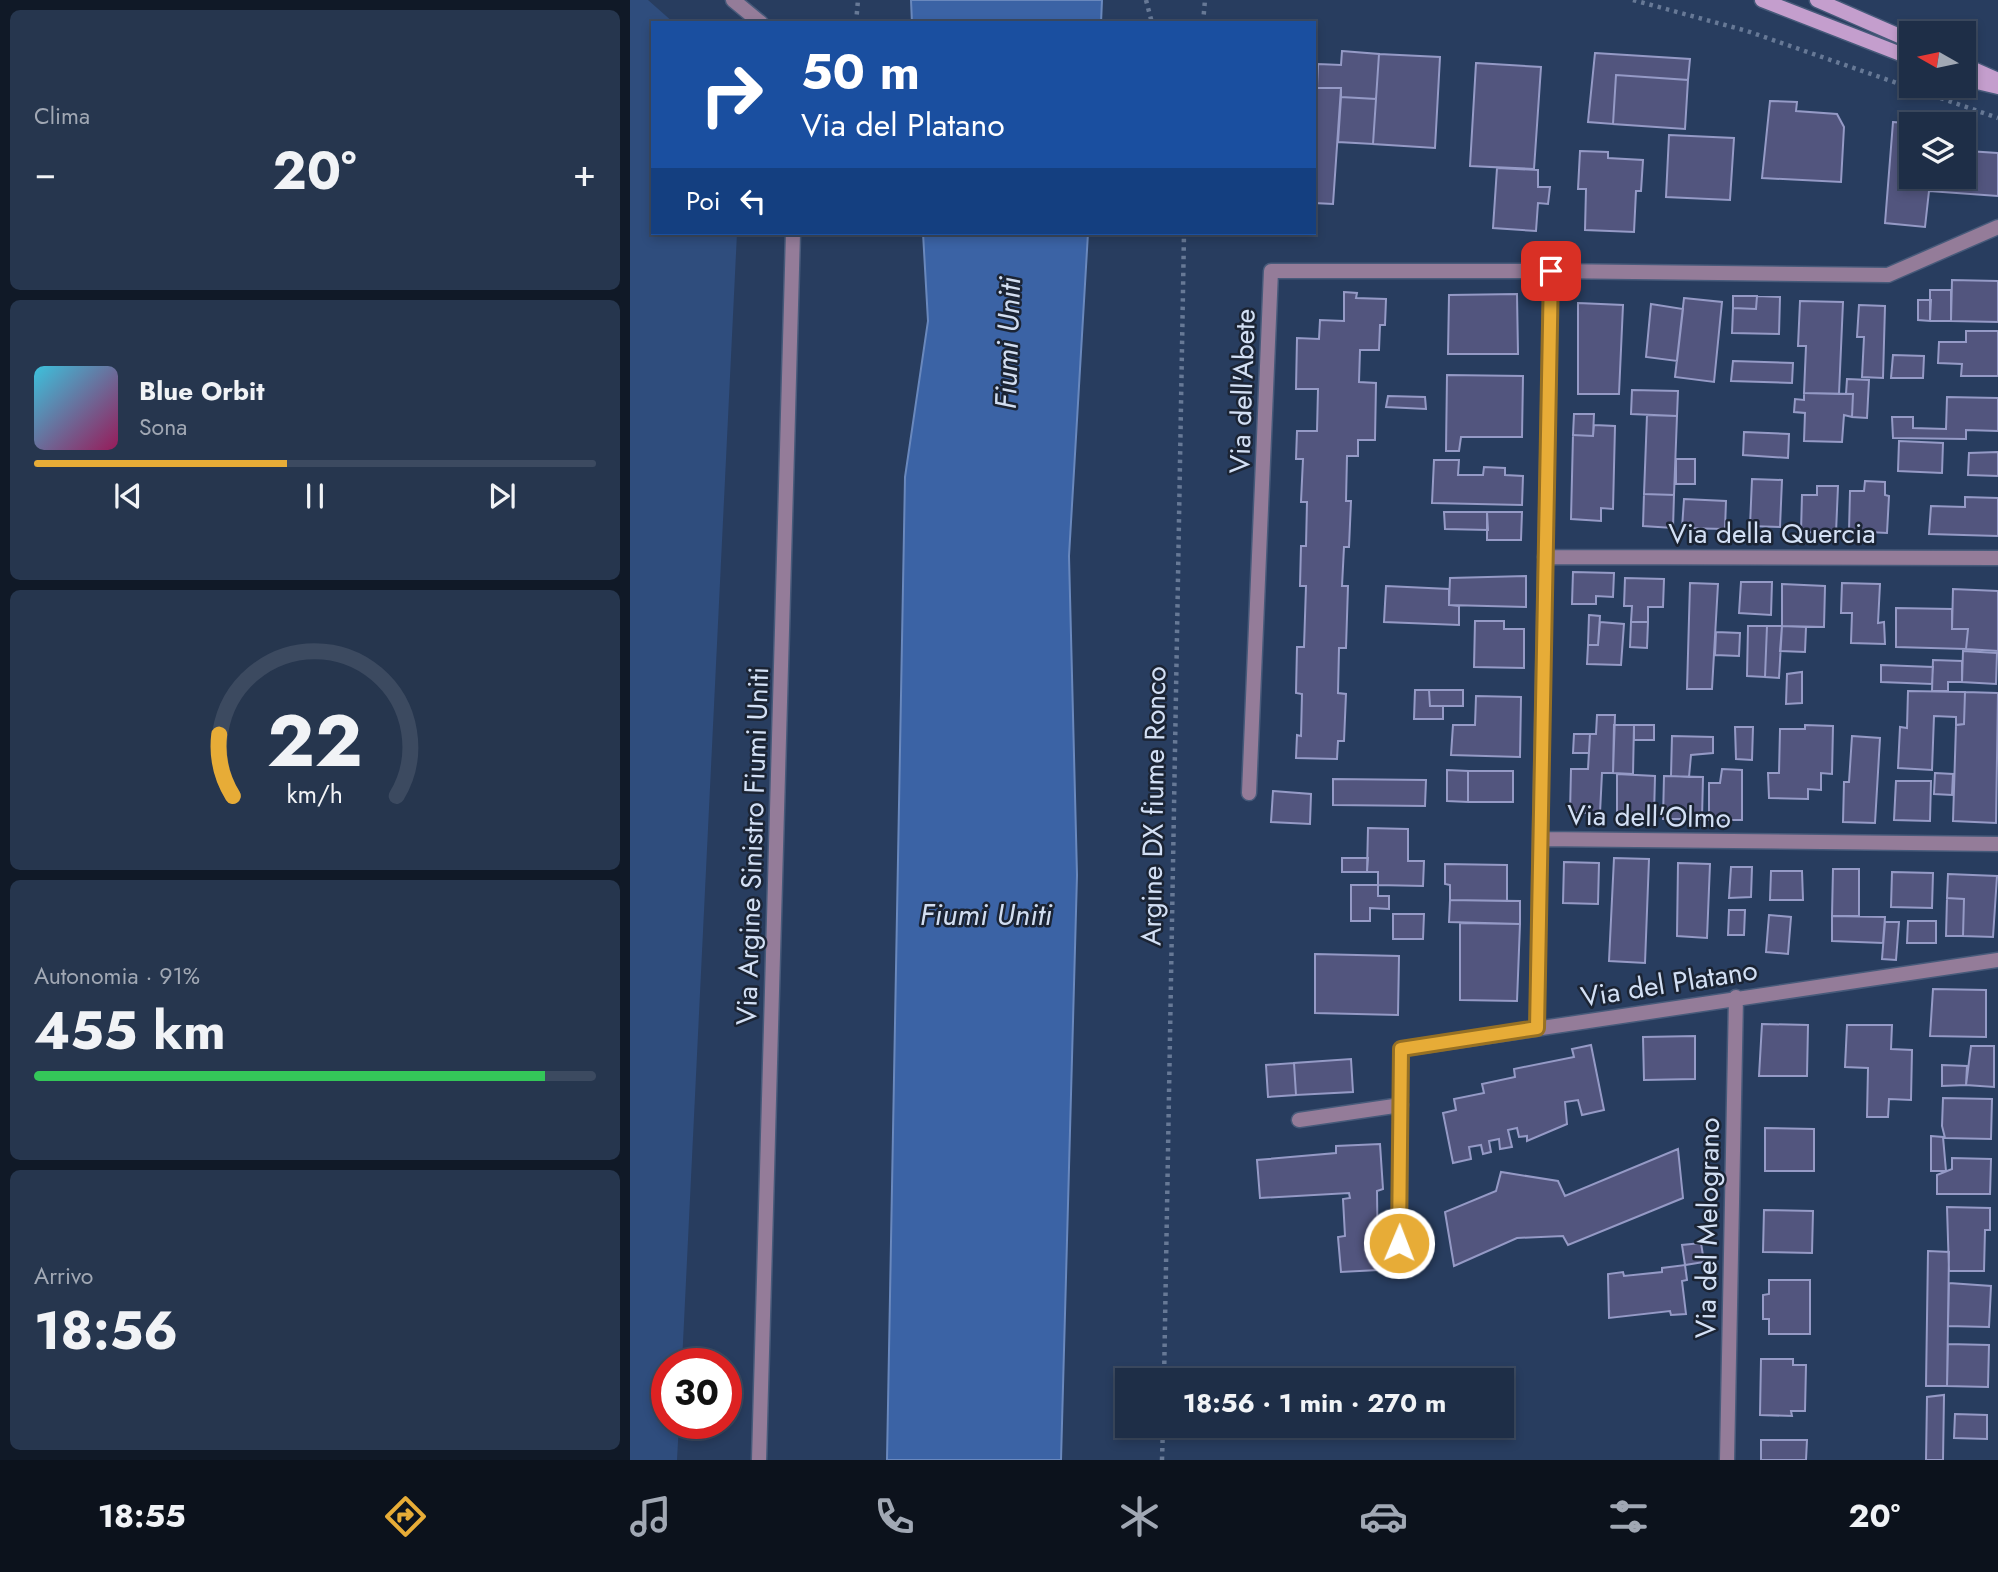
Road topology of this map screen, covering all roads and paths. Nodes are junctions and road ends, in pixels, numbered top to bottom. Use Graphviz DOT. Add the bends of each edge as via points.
graph roads {
  1 [pos="733,0"];
  2 [pos="858,0"];
  3 [pos="1146,0"];
  4 [pos="1206,0"];
  5 [pos="1633,0"];
  6 [pos="1762,0"];
  7 [pos="1817,0"];
  8 [pos="759,21"];
  9 [pos="856,21"];
  10 [pos="1151,21"];
  11 [pos="1203,21"];
  12 [pos="1899,36"];
  13 [pos="1899,53"];
  14 [pos="1976,70"];
  15 [pos="1998,80"];
  16 [pos="1976,82"];
  17 [pos="1998,87"];
  18 [pos="1998,118"];
  19 [pos="1998,227"];
  20 [pos="793,235"];
  21 [pos="1184,235"];
  22 [pos="1551,271"];
  23 [pos="1545,557"];
  24 [pos="1998,558"];
  25 [pos="1250,793"];
  26 [pos="1540,839"];
  27 [pos="1998,844"];
  28 [pos="1998,960"];
  29 [pos="1736,997"];
  30 [pos="1537,1028"];
  31 [pos="1401,1105"];
  32 [pos="1299,1120"];
  33 [pos="1399,1271"];
  34 [pos="1164,1368"];
  35 [pos="1163,1438"];
  36 [pos="759,1460"];
  37 [pos="1162,1460"];
  38 [pos="1727,1460"];
  1 -- 8 [label="street"];
  2 -- 9 [label="path"];
  3 -- 10 [label="path"];
  4 -- 11 [label="path"];
  5 -- 18 [label="path" via="1747,32"];
  6 -- 13 [label="main road"];
  7 -- 12 [label="main road"];
  14 -- 15 [label="main road"];
  16 -- 17 [label="main road"];
  19 -- 22 [label="street, Via dell'Abete" via="1888,275"];
  20 -- 36 [label="street, Via Argine Sinistro Fiumi Uniti"];
  21 -- 34 [label="path, Argine DX fiume Ronco"];
  22 -- 23 [label="street"];
  22 -- 25 [label="street, Via dell'Abete" via="1271,271"];
  23 -- 24 [label="street, Via della Quercia"];
  23 -- 26 [label="street, Via dell'Olmo"];
  26 -- 27 [label="street, Via dell'Olmo"];
  26 -- 30 [label="street"];
  28 -- 29 [label="street, Via del Platano"];
  29 -- 30 [label="street, Via del Platano"];
  29 -- 38 [label="street, Via del Melograno"];
  30 -- 31 [label="street, Via del Platano" via="1401,1049"];
  31 -- 32 [label="street"];
  31 -- 33 [label="street, Via del Platano"];
  35 -- 37 [label="path"];
}
